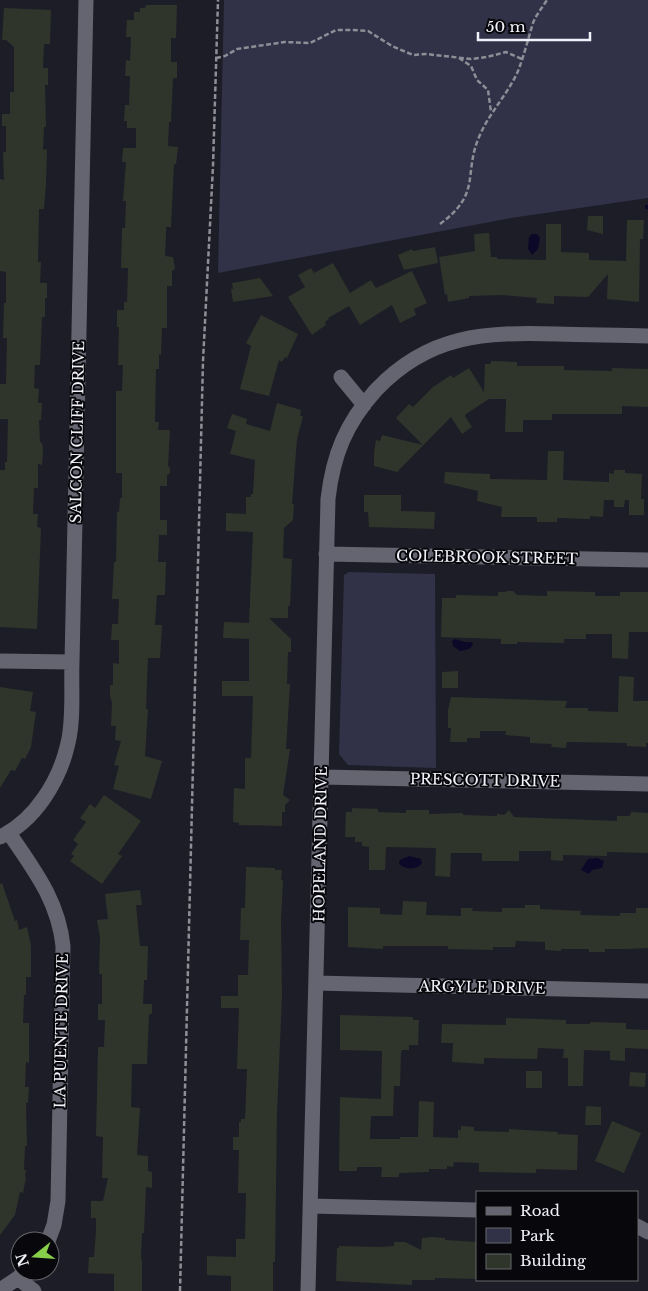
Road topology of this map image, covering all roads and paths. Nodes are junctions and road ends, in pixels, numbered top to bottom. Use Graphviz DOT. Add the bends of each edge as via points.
graph roads {
  1 [pos="86,0"];
  2 [pos="218,0"];
  3 [pos="547,0"];
  4 [pos="216,58"];
  5 [pos="458,58"];
  6 [pos="522,59"];
  7 [pos="491,114"];
  8 [pos="440,224"];
  9 [pos="648,336"];
  10 [pos="341,377"];
  11 [pos="364,404"];
  12 [pos="326,554"];
  13 [pos="648,560"];
  14 [pos="0,660"];
  15 [pos="72,662"];
  16 [pos="322,777"];
  17 [pos="648,784"];
  18 [pos="5,835"];
  19 [pos="316,983"];
  20 [pos="648,991"];
  21 [pos="310,1206"];
  22 [pos="476,1210"];
  23 [pos="52,1231"];
  24 [pos="12,1281"];
  25 [pos="0,1290"];
  26 [pos="180,1291"];
  27 [pos="308,1291"];
  1 -- 15 [label="street, SALCON CLIFF DRIVE"];
  2 -- 4 [label="path"];
  3 -- 6 [label="path" via="534,21"];
  4 -- 5 [label="path" via="237,49 285,42 310,43 336,30 354,30 368,31 413,55"];
  4 -- 26 [label="path" via="203,361"];
  5 -- 6 [label="path" via="488,58 506,52"];
  5 -- 7 [label="path" via="470,66 477,80 488,90"];
  6 -- 7 [label="path" via="518,72"];
  7 -- 8 [label="path" via="473,154 465,198"];
  9 -- 11 [label="street, HOPELAND DRIVE" via="514,333 470,337 443,344 408,362"];
  10 -- 11 [label="street"];
  11 -- 12 [label="street, HOPELAND DRIVE" via="349,426 333,465"];
  12 -- 13 [label="street, COLEBROOK STREET"];
  12 -- 16 [label="street, HOPELAND DRIVE"];
  14 -- 15 [label="street"];
  15 -- 18 [label="street, SALCON CLIFF DRIVE" via="68,742 60,768 38,806"];
  16 -- 17 [label="street, PRESCOTT DRIVE"];
  16 -- 19 [label="street, HOPELAND DRIVE"];
  18 -- 23 [label="street, LA PUENTE DRIVE" via="48,892 57,914 63,946 58,1201"];
  19 -- 20 [label="street, ARGYLE DRIVE"];
  19 -- 21 [label="street, HOPELAND DRIVE"];
  21 -- 22 [label="street"];
  21 -- 27 [label="street, HOPELAND DRIVE"];
  24 -- 25 [label="street"];
}
